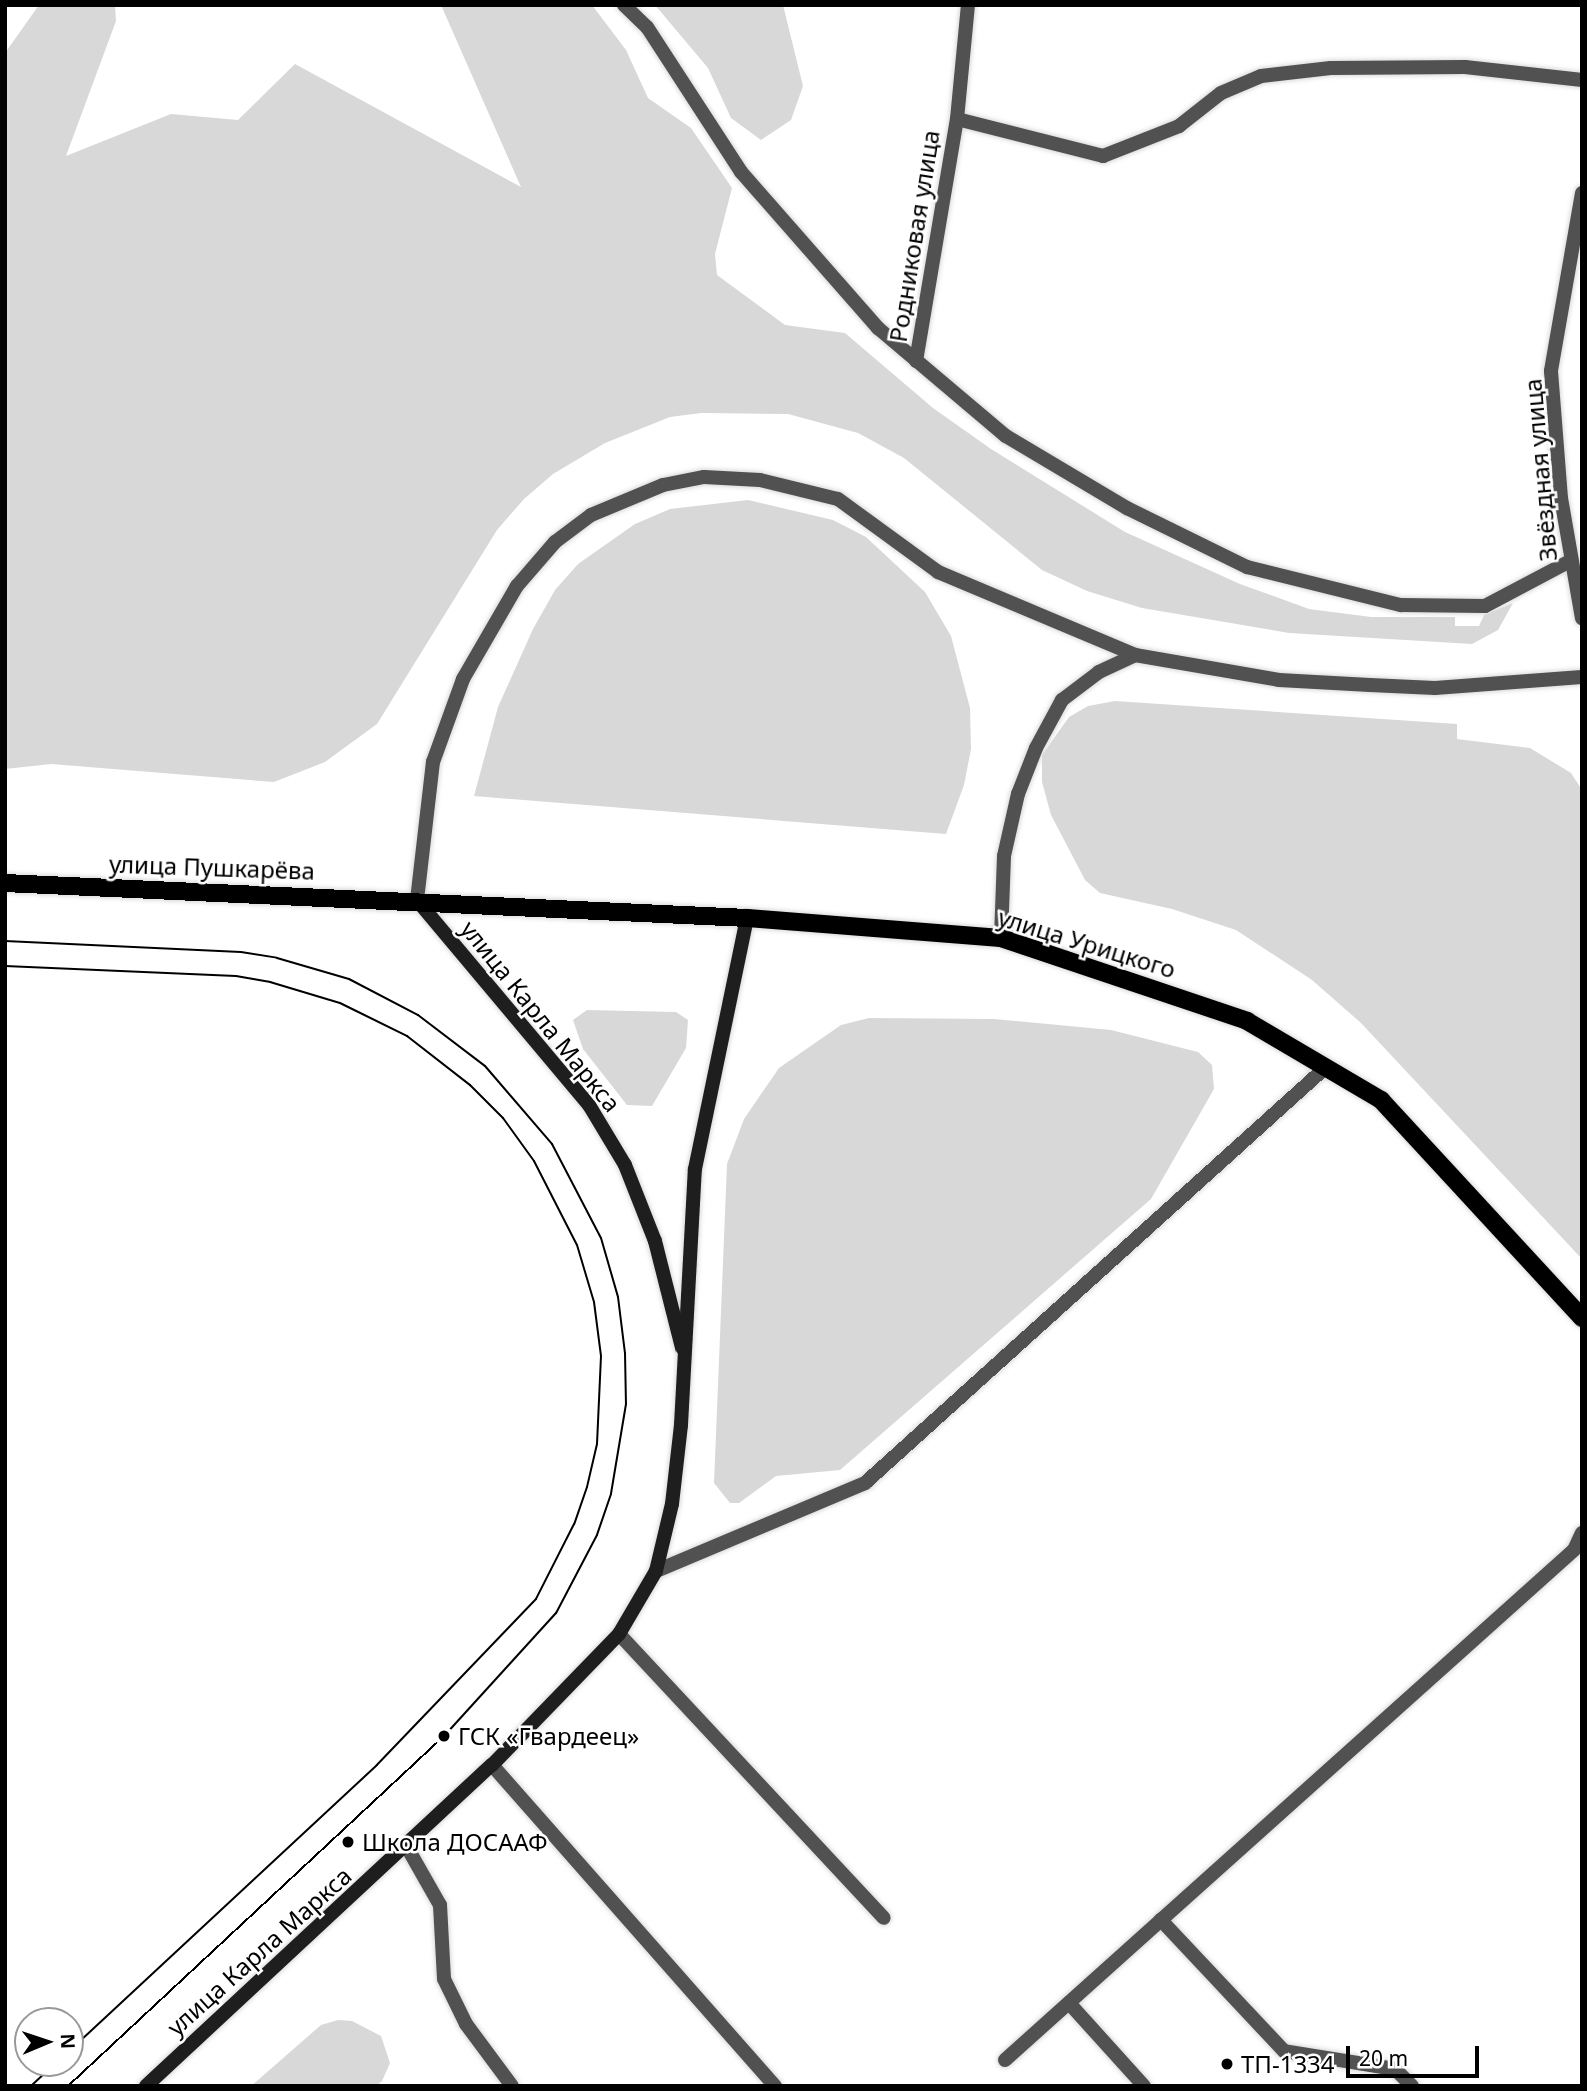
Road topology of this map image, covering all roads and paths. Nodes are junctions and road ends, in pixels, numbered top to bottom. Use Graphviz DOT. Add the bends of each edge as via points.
graph roads {
  1 [pos="624,5"];
  2 [pos="968,5"];
  3 [pos="1582,80"];
  4 [pos="957,119"];
  5 [pos="1582,194"];
  6 [pos="916,361"];
  7 [pos="1570,561"];
  8 [pos="1582,618"];
  9 [pos="1135,655"];
  10 [pos="1582,677"];
  11 [pos="5,883"];
  12 [pos="417,900"];
  13 [pos="747,918"];
  14 [pos="1001,938"];
  15 [pos="1326,1068"];
  16 [pos="1582,1318"];
  17 [pos="686,1364"];
  18 [pos="1582,1533"];
  19 [pos="1578,1554"];
  20 [pos="656,1571"];
  21 [pos="619,1634"];
  22 [pos="492,1765"];
  23 [pos="407,1847"];
  24 [pos="884,1918"];
  25 [pos="1161,1920"];
  26 [pos="1069,2003"];
  27 [pos="1005,2060"];
  28 [pos="146,2086"];
  29 [pos="512,2086"];
  30 [pos="775,2086"];
  31 [pos="1144,2086"];
  32 [pos="1412,2086"];
  1 -- 6 [label="street" via="647,27 741,172 878,328"];
  2 -- 4 [label="street, Родниковая улица"];
  3 -- 4 [label="street, Родниковая улица" via="1465,67 1331,68 1261,76 1221,93 1179,127 1103,156"];
  4 -- 6 [label="street, Родниковая улица"];
  5 -- 7 [label="street, Звёздная улица" via="1551,371"];
  6 -- 7 [label="street" via="1006,436 1127,508 1247,567 1402,605 1485,606"];
  7 -- 8 [label="street, Звёздная улица"];
  9 -- 10 [label="street" via="1279,680 1370,685 1435,688"];
  9 -- 12 [label="street" via="938,572 838,499 760,480 704,477 663,485 591,515 555,542 488,629 463,679 433,762"];
  9 -- 14 [label="street" via="1100,672 1062,700 1036,748 1018,794 1004,856"];
  11 -- 12 [label="main road, улица Пушкарёва"];
  12 -- 13 [label="main road, улица Урицкого"];
  12 -- 17 [label="main road, улица Карла Маркса" via="589,1105 625,1165 655,1241"];
  13 -- 14 [label="main road, улица Урицкого"];
  13 -- 17 [label="main road, улица Карла Маркса" via="695,1169"];
  14 -- 15 [label="main road, улица Урицкого" via="1247,1021"];
  15 -- 16 [label="main road, улица Урицкого" via="1381,1100"];
  15 -- 20 [label="street" via="865,1483"];
  17 -- 20 [label="main road, улица Карла Маркса" via="672,1504"];
  18 -- 19 [label="street"];
  19 -- 25 [label="street"];
  20 -- 21 [label="main road, улица Карла Маркса"];
  21 -- 22 [label="main road, улица Карла Маркса"];
  21 -- 24 [label="street"];
  22 -- 23 [label="main road, улица Карла Маркса"];
  22 -- 30 [label="street"];
  23 -- 28 [label="main road, улица Карла Маркса"];
  23 -- 29 [label="street" via="440,1905 444,1979 466,2024"];
  25 -- 26 [label="street"];
  25 -- 32 [label="street" via="1284,2051 1395,2069"];
  26 -- 27 [label="street"];
  26 -- 31 [label="street"];
}
